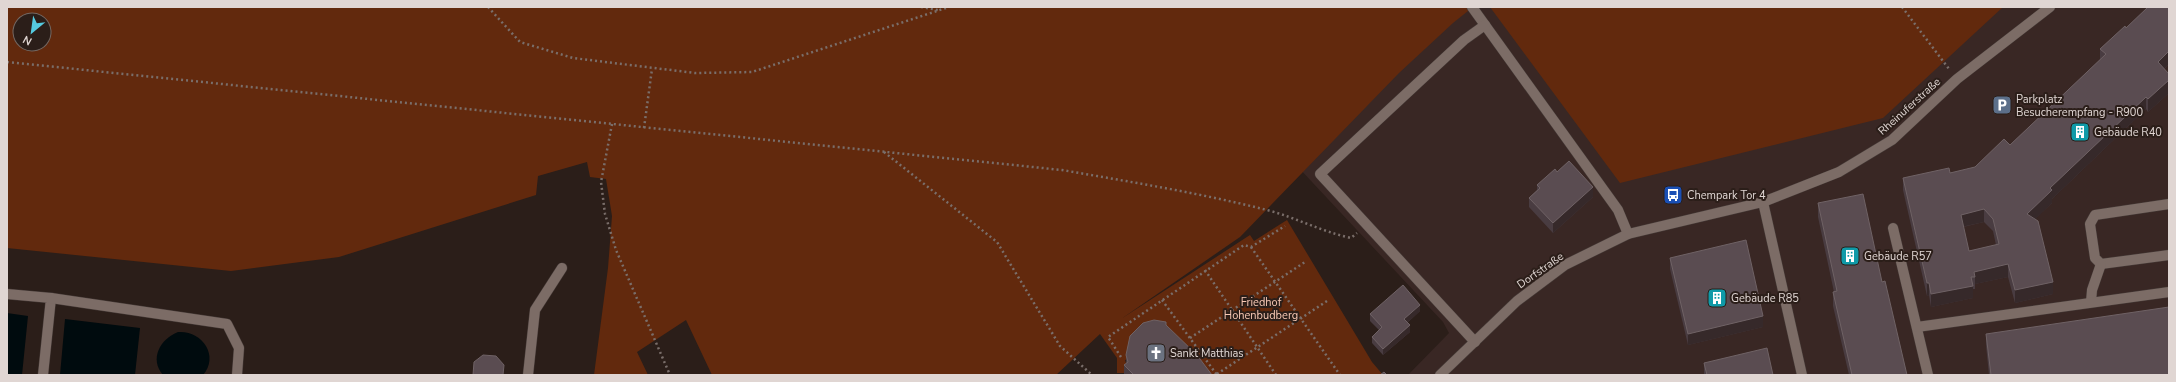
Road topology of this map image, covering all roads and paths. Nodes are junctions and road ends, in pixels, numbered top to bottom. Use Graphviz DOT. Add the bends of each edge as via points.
graph roads {
  1 [pos="488,7"];
  2 [pos="921,7"];
  3 [pos="949,7"];
  4 [pos="1472,7"];
  5 [pos="1902,7"];
  6 [pos="2050,7"];
  7 [pos="940,10"];
  8 [pos="1485,25"];
  9 [pos="7,62"];
  10 [pos="652,69"];
  11 [pos="1957,80"];
  12 [pos="612,124"];
  13 [pos="644,128"];
  14 [pos="884,152"];
  15 [pos="1763,202"];
  16 [pos="2169,204"];
  17 [pos="1724,211"];
  18 [pos="1368,225"];
  19 [pos="1284,226"];
  20 [pos="1893,228"];
  21 [pos="1628,234"];
  22 [pos="1251,247"];
  23 [pos="2169,255"];
  24 [pos="1305,262"];
  25 [pos="2101,264"];
  26 [pos="562,268"];
  27 [pos="1205,270"];
  28 [pos="1275,281"];
  29 [pos="2169,292"];
  30 [pos="7,294"];
  31 [pos="51,298"];
  32 [pos="1162,300"];
  33 [pos="1327,301"];
  34 [pos="2091,302"];
  35 [pos="1232,310"];
  36 [pos="1301,319"];
  37 [pos="1917,328"];
  38 [pos="1190,338"];
  39 [pos="1475,342"];
  40 [pos="1257,347"];
  41 [pos="1122,357"];
  42 [pos="1217,374"];
  43 [pos="43,375"];
  44 [pos="237,375"];
  45 [pos="528,375"];
  46 [pos="670,375"];
  47 [pos="1092,375"];
  48 [pos="1276,375"];
  49 [pos="1340,375"];
  50 [pos="1440,375"];
  51 [pos="1802,375"];
  52 [pos="1928,375"];
  1 -- 10 [label="path" via="520,42 573,58"];
  2 -- 7 [label="path"];
  3 -- 7 [label="path"];
  4 -- 8 [label="street"];
  5 -- 11 [label="path"];
  6 -- 11 [label="street, Rheinuferstraße"];
  7 -- 10 [label="path" via="752,72 695,73"];
  8 -- 18 [label="street" via="1464,40 1320,174"];
  8 -- 21 [label="street" via="1618,210"];
  9 -- 12 [label="path"];
  10 -- 13 [label="path"];
  11 -- 15 [label="street, Rheinuferstraße" via="1892,140 1839,172"];
  12 -- 13 [label="path"];
  12 -- 46 [label="path" via="601,182 605,214 616,250"];
  13 -- 14 [label="path"];
  14 -- 18 [label="path" via="1062,170 1210,196 1280,213 1327,232 1351,238"];
  14 -- 47 [label="path" via="996,242 1060,346"];
  15 -- 17 [label="street, Rheinuferstraße"];
  15 -- 51 [label="street"];
  16 -- 25 [label="street" via="2095,215 2090,224 2094,258"];
  17 -- 21 [label="street, Dorfstraße"];
  18 -- 39 [label="street"];
  19 -- 22 [label="path"];
  20 -- 37 [label="street"];
  21 -- 39 [label="street, Dorfstraße" via="1565,265 1517,301"];
  22 -- 27 [label="path" via="1244,245"];
  22 -- 28 [label="path"];
  23 -- 25 [label="street"];
  24 -- 28 [label="path"];
  25 -- 34 [label="street" via="2092,290"];
  26 -- 45 [label="street" via="536,310"];
  27 -- 32 [label="path"];
  27 -- 35 [label="path"];
  28 -- 35 [label="path"];
  28 -- 36 [label="path"];
  29 -- 34 [label="street"];
  30 -- 31 [label="street"];
  31 -- 43 [label="street"];
  31 -- 44 [label="street" via="227,324 239,348"];
  32 -- 38 [label="path"];
  32 -- 41 [label="path" via="1108,337"];
  33 -- 36 [label="path"];
  34 -- 37 [label="street"];
  35 -- 38 [label="path"];
  35 -- 40 [label="path"];
  36 -- 40 [label="path"];
  36 -- 49 [label="path"];
  37 -- 52 [label="street"];
  38 -- 42 [label="path"];
  39 -- 50 [label="street, Dorfstraße"];
  40 -- 42 [label="path"];
  40 -- 48 [label="path"];
}
